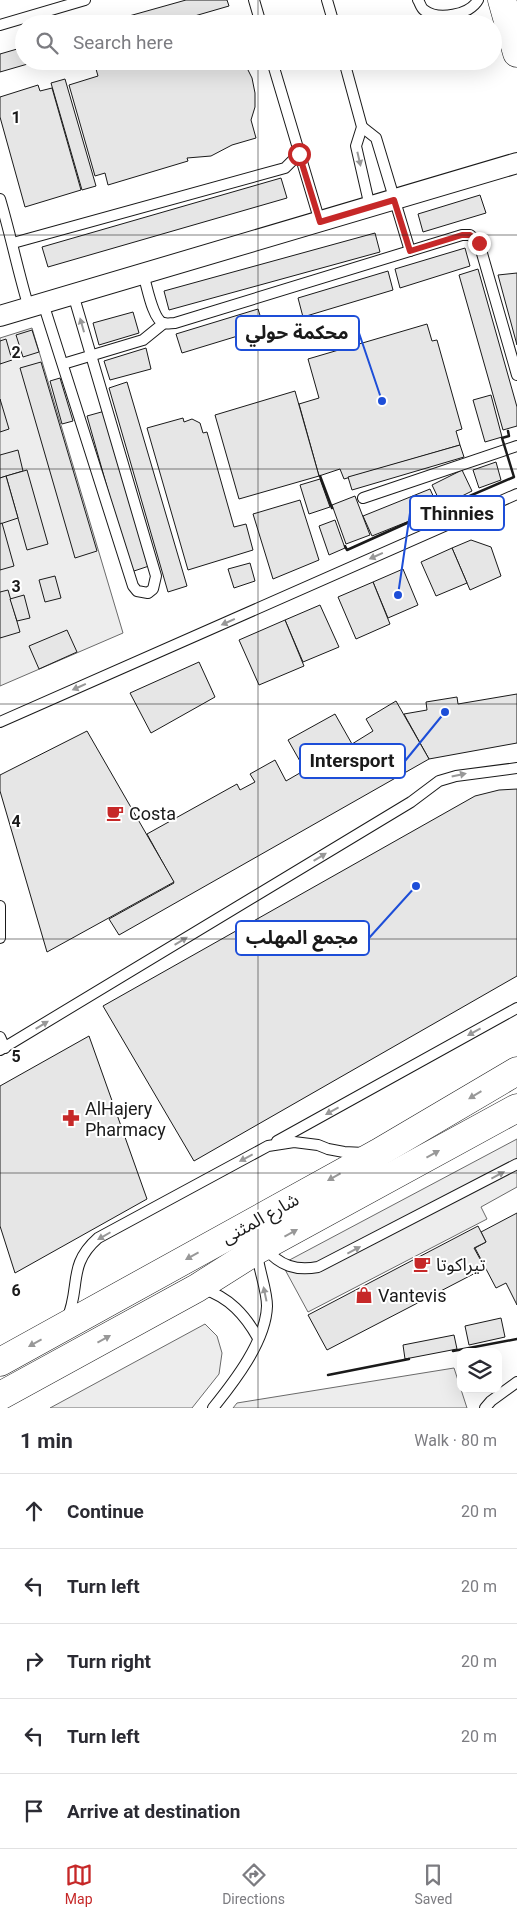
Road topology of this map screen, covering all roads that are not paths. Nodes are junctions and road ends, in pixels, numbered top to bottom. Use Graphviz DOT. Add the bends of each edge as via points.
graph roads {
  1 [pos="85,0"];
  2 [pos="254,0"];
  3 [pos="327,0"];
  4 [pos="418,0"];
  5 [pos="478,0"];
  6 [pos="502,0"];
  7 [pos="34,15"];
  8 [pos="258,15"];
  9 [pos="331,15"];
  10 [pos="15,21"];
  11 [pos="0,25"];
  12 [pos="517,53"];
  13 [pos="275,70"];
  14 [pos="346,70"];
  15 [pos="362,127"];
  16 [pos="299,154"];
  17 [pos="517,163"];
  18 [pos="0,199"];
  19 [pos="394,200"];
  20 [pos="370,207"];
  21 [pos="320,222"];
  22 [pos="13,243"];
  23 [pos="410,251"];
  24 [pos="143,274"];
  25 [pos="73,294"];
  26 [pos="36,305"];
  27 [pos="0,316"];
  28 [pos="164,323"];
  29 [pos="91,355"];
  30 [pos="63,364"];
  31 [pos="517,375"];
  32 [pos="517,446"];
  33 [pos="517,494"];
  34 [pos="363,498"];
  35 [pos="0,722"];
  36 [pos="517,768"];
  37 [pos="0,906"];
  38 [pos="0,938"];
  39 [pos="517,1008"];
  40 [pos="0,1037"];
  41 [pos="2,1049"];
  42 [pos="517,1071"];
  43 [pos="517,1108"];
  44 [pos="268,1146"];
  45 [pos="378,1153"];
  46 [pos="517,1164"];
  47 [pos="261,1249"];
  48 [pos="197,1288"];
  49 [pos="62,1328"];
  50 [pos="258,1338"];
  51 [pos="0,1362"];
  52 [pos="517,1382"];
  53 [pos="0,1396"];
  54 [pos="213,1408"];
  55 [pos="485,1408"];
  1 -- 7 [label="lane"];
  2 -- 8 [label="lane"];
  3 -- 9 [label="lane"];
  4 -- 5 [label="lane" via="423,10 455,15 465,12"];
  6 -- 12 [label="street"];
  10 -- 11 [label="lane"];
  13 -- 16 [label="lane"];
  14 -- 15 [label="lane"];
  15 -- 19 [label="lane" via="376,138"];
  15 -- 20 [label="lane, one-way" via="356,146"];
  16 -- 21 [label="lane"];
  16 -- 22 [label="lane" via="285,168"];
  17 -- 19 [label="street"];
  18 -- 22 [label="lane"];
  19 -- 20 [label="street"];
  19 -- 23 [label="lane"];
  20 -- 21 [label="street"];
  21 -- 24 [label="street"];
  22 -- 26 [label="lane" via="19,276"];
  23 -- 28 [label="lane" via="175,323"];
  23 -- 31 [label="lane" via="462,235 470,235 479,243"];
  24 -- 25 [label="street"];
  24 -- 28 [label="lane" via="154,312"];
  25 -- 26 [label="street"];
  29 -- 25 [label="lane, one-way"];
  26 -- 27 [label="street"];
  26 -- 30 [label="lane"];
  28 -- 29 [label="lane" via="143,340"];
  29 -- 30 [label="lane"];
  29 -- 30 [label="lane" via="156,576 153,589 148,592 136,591 132,586"];
  32 -- 34 [label="lane"];
  33 -- 35 [label="lane, one-way"];
  41 -- 36 [label="lane, one-way" via="411,802 439,781"];
  37 -- 38 [label="lane"];
  39 -- 44 [label="lane, one-way"];
  40 -- 41 [label="lane"];
  42 -- 45 [label="street, شارع المثنى, one-way"];
  47 -- 43 [label="street, شارع المثنى, one-way"];
  44 -- 45 [label="lane" via="294,1142 344,1152"];
  44 -- 49 [label="lane, one-way" via="90,1245 78,1264 70,1312"];
  45 -- 49 [label="street, شارع المثنى, one-way"];
  47 -- 46 [label="lane, one-way" via="282,1264 294,1268 318,1267"];
  47 -- 48 [label="street, شارع المثنى"];
  50 -- 47 [label="lane, one-way" via="267,1306 260,1273"];
  48 -- 50 [label="lane" via="234,1305"];
  53 -- 48 [label="street, شارع المثنى, one-way"];
  49 -- 51 [label="street, شارع المثنى, one-way"];
  50 -- 54 [label="lane" via="246,1364"];
  52 -- 55 [label="lane"];
}
